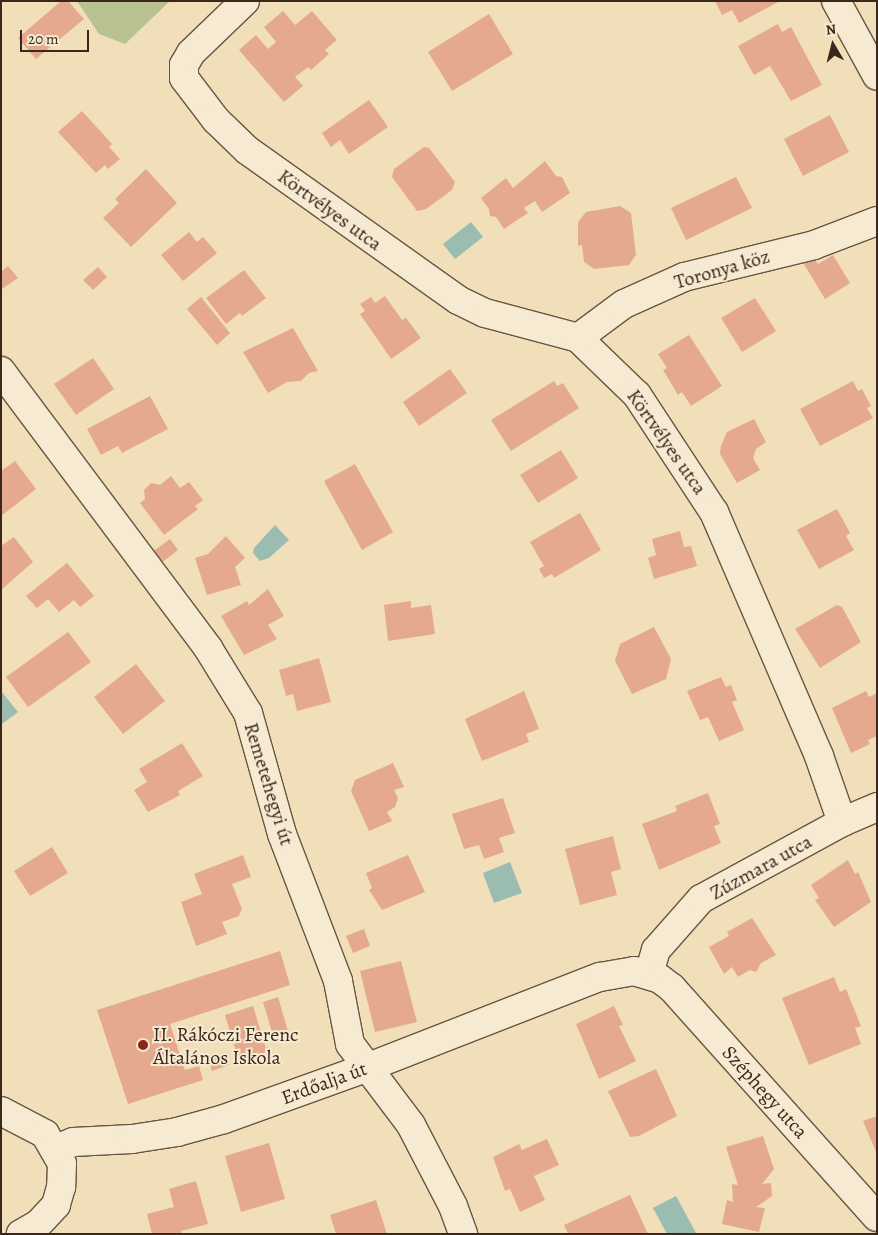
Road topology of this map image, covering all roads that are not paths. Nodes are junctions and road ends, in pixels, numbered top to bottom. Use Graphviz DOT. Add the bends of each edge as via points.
graph roads {
  1 [pos="245,1"];
  2 [pos="836,1"];
  3 [pos="877,76"];
  4 [pos="877,221"];
  5 [pos="578,338"];
  6 [pos="1,371"];
  7 [pos="877,807"];
  8 [pos="842,822"];
  9 [pos="649,974"];
  10 [pos="366,1068"];
  11 [pos="1,1111"];
  12 [pos="56,1149"];
  13 [pos="877,1217"];
  14 [pos="21,1234"];
  15 [pos="463,1234"];
  1 -- 5 [label="street, Körtvélyes utca" via="208,35 184,65 184,78 216,120 247,150 458,300 485,313"];
  2 -- 3 [label="street"];
  4 -- 5 [label="street, Toronya köz" via="814,245 676,280 624,304"];
  5 -- 8 [label="street, Körtvélyes utca" via="637,395 714,512 819,756"];
  6 -- 10 [label="street, Remetehegyi út" via="208,648 248,713 282,834 338,981 350,1044"];
  7 -- 8 [label="street, Zúzmara utca"];
  8 -- 9 [label="street, Zúzmara utca" via="702,899 656,950"];
  9 -- 10 [label="street, Erdőalja út" via="634,971 600,977"];
  9 -- 13 [label="street, Széphegy utca" via="672,988"];
  10 -- 12 [label="street, Erdőalja út" via="224,1119 176,1132 132,1139 73,1142"];
  10 -- 15 [label="street, Remetehegyi út" via="411,1125 453,1206"];
  11 -- 12 [label="street" via="44,1134"];
  12 -- 14 [label="street" via="62,1164 56,1205 38,1224"];
}
